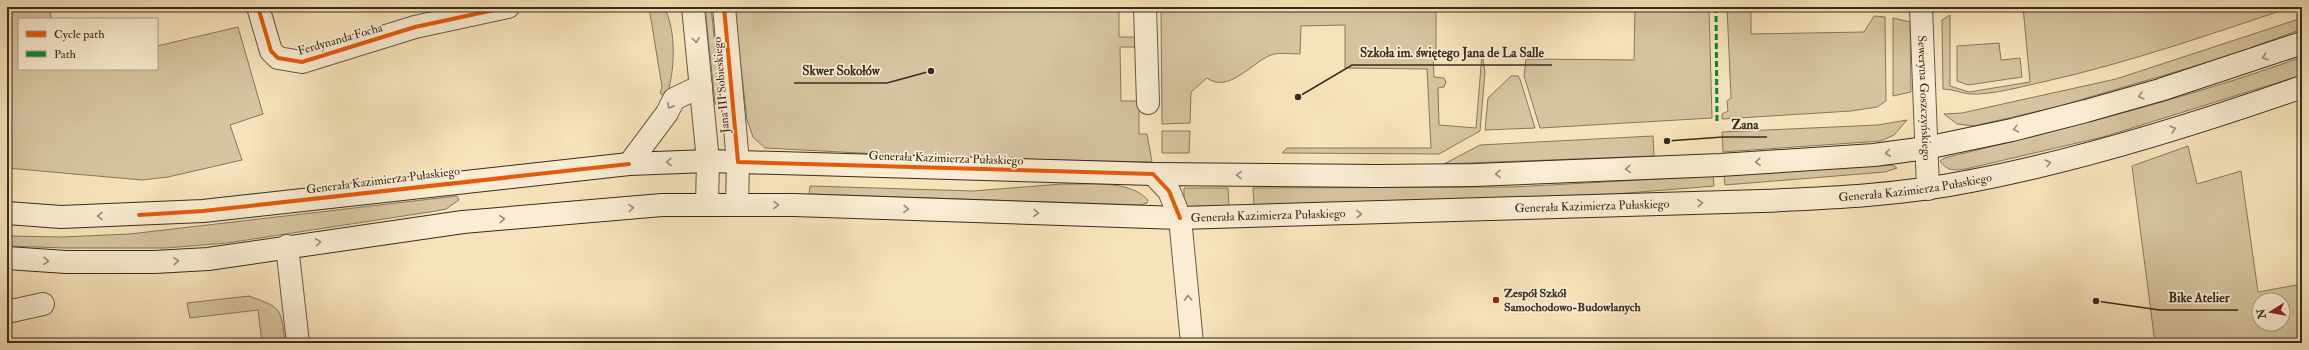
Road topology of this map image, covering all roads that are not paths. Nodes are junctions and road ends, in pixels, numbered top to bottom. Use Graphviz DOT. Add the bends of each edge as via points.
graph roads {
  1 [pos="258,7"];
  2 [pos="508,7"];
  3 [pos="693,7"];
  4 [pos="724,7"];
  5 [pos="1145,7"];
  6 [pos="1922,7"];
  7 [pos="2302,43"];
  8 [pos="701,86"];
  9 [pos="2302,87"];
  10 [pos="1148,103"];
  11 [pos="1926,148"];
  12 [pos="708,161"];
  13 [pos="738,162"];
  14 [pos="629,164"];
  15 [pos="1153,174"];
  16 [pos="1928,189"];
  17 [pos="737,204"];
  18 [pos="707,205"];
  19 [pos="7,213"];
  20 [pos="1180,218"];
  21 [pos="286,246"];
  22 [pos="7,258"];
  23 [pos="43,304"];
  24 [pos="7,312"];
  25 [pos="298,343"];
  26 [pos="1192,343"];
  1 -- 2 [label="main road, Ferdynanda Focha" via="271,51 278,58 302,62 415,27"];
  3 -- 8 [label="main road, Jana III Sobieskiego, one-way"];
  4 -- 13 [label="main road, Jana III Sobieskiego"];
  5 -- 10 [label="main road"];
  6 -- 11 [label="main road, Seweryna Goszczyńskiego"];
  7 -- 11 [label="main road, Generała Kazimierza Pułaskiego, one-way" via="2131,99 2012,130"];
  8 -- 12 [label="main road, Jana III Sobieskiego"];
  8 -- 14 [label="main road, one-way" via="674,98 667,113"];
  16 -- 9 [label="main road, Generała Kazimierza Pułaskiego, one-way" via="2095,151"];
  11 -- 15 [label="main road, Generała Kazimierza Pułaskiego, one-way" via="1874,155 1720,165 1474,175"];
  11 -- 16 [label="main road, Seweryna Goszczyńskiego"];
  12 -- 13 [label="main road, Generała Kazimierza Pułaskiego"];
  12 -- 14 [label="main road, Generała Kazimierza Pułaskiego, one-way"];
  12 -- 18 [label="main road, Jana III Sobieskiego"];
  13 -- 15 [label="main road, Generała Kazimierza Pułaskiego"];
  13 -- 17 [label="main road, Jana III Sobieskiego"];
  14 -- 19 [label="main road, Generała Kazimierza Pułaskiego, one-way" via="203,211 61,217"];
  15 -- 20 [label="main road" via="1169,191"];
  20 -- 16 [label="main road, Generała Kazimierza Pułaskiego, one-way" via="1784,200"];
  17 -- 18 [label="main road, Generała Kazimierza Pułaskiego"];
  17 -- 20 [label="main road, Generała Kazimierza Pułaskiego, one-way"];
  21 -- 18 [label="main road, Generała Kazimierza Pułaskiego, one-way" via="463,222 662,205"];
  26 -- 20 [label="main road, one-way"];
  22 -- 21 [label="main road, Generała Kazimierza Pułaskiego, one-way" via="66,262 155,262 208,259"];
  21 -- 25 [label="main road"];
  23 -- 24 [label="main road"];
}
